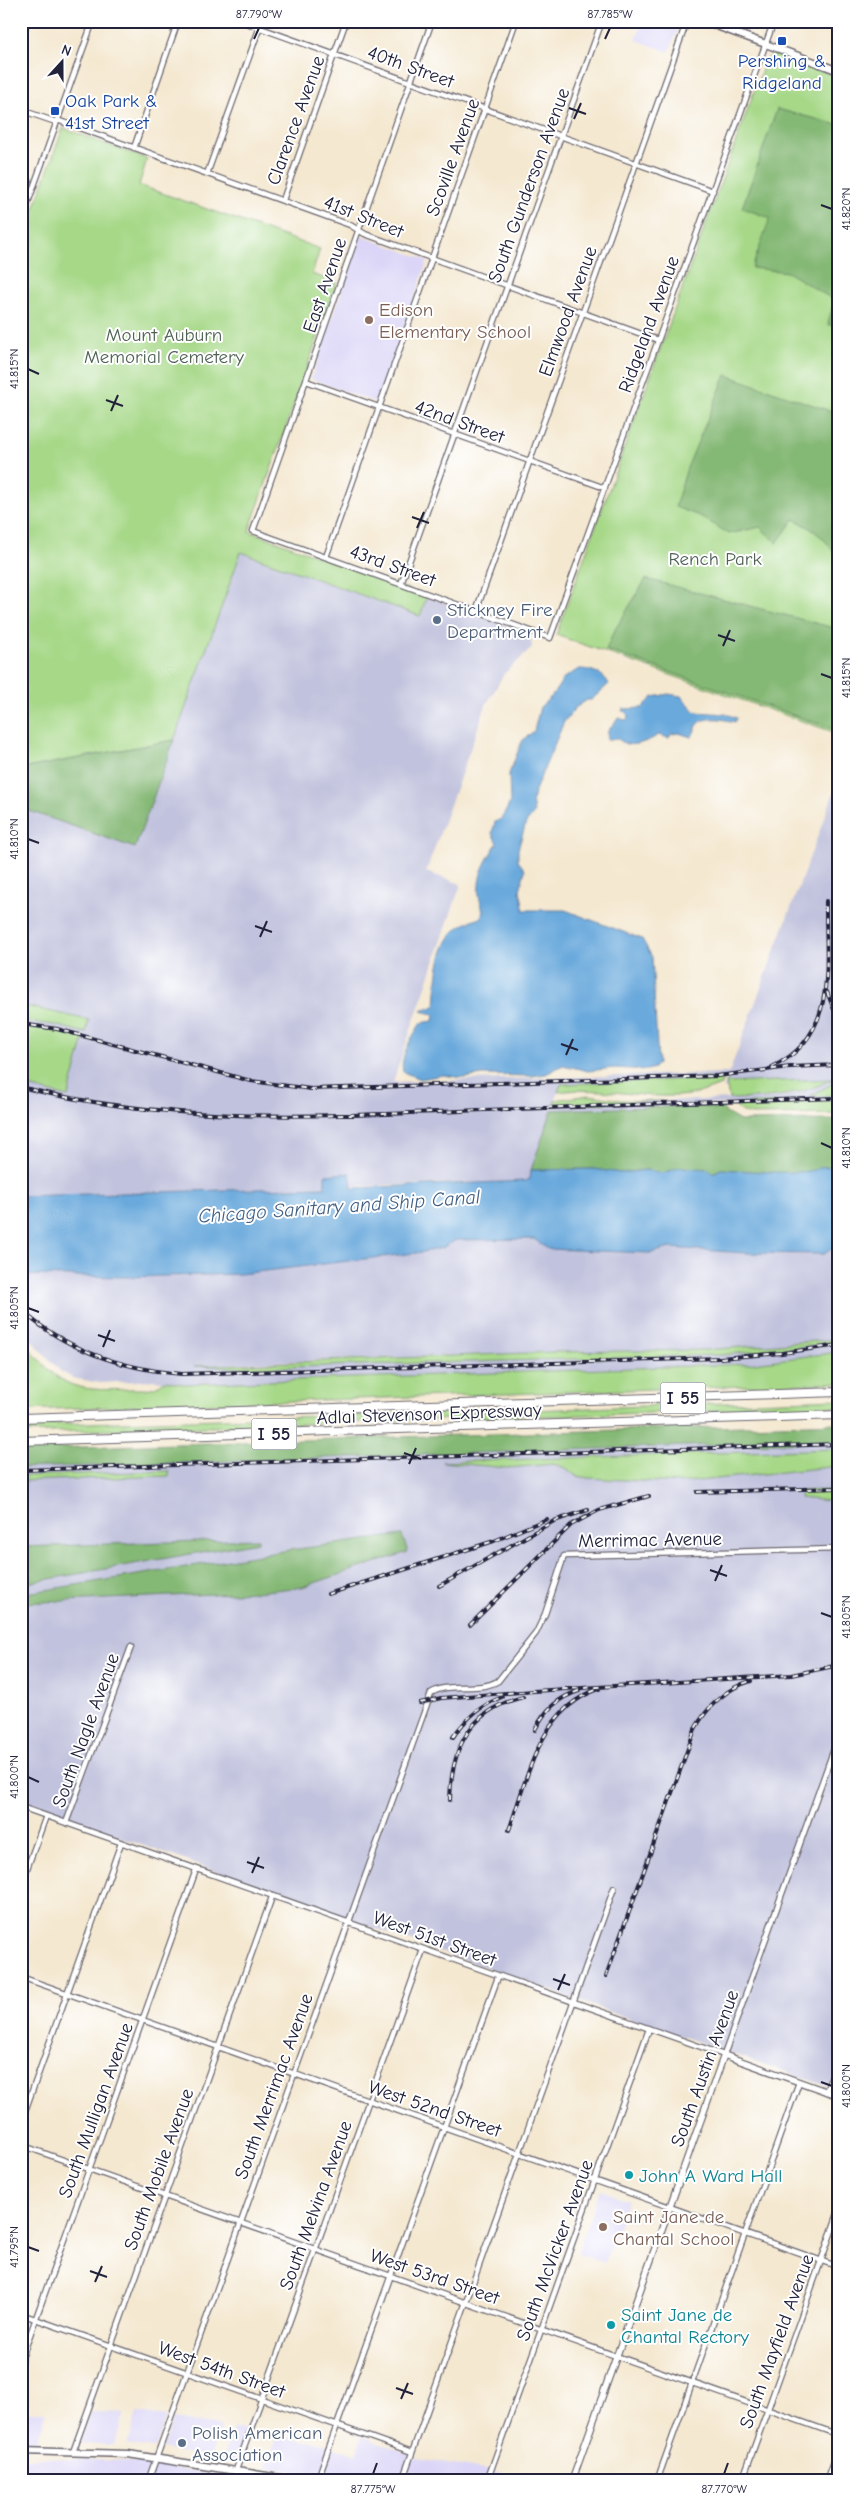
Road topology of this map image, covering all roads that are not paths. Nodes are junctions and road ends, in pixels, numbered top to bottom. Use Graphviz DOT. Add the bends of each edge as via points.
graph roads {
  1 [pos="93,21"];
  2 [pos="178,21"];
  3 [pos="241,21"];
  4 [pos="262,21"];
  5 [pos="346,21"];
  6 [pos="432,21"];
  7 [pos="516,21"];
  8 [pos="602,21"];
  9 [pos="687,21"];
  10 [pos="703,21"];
  11 [pos="774,21"];
  12 [pos="260,28"];
  13 [pos="766,44"];
  14 [pos="334,55"];
  15 [pos="839,70"];
  16 [pos="410,82"];
  17 [pos="485,109"];
  18 [pos="21,110"];
  19 [pos="57,121"];
  20 [pos="561,136"];
  21 [pos="134,148"];
  22 [pos="636,163"];
  23 [pos="207,174"];
  24 [pos="713,190"];
  25 [pos="283,200"];
  26 [pos="21,222"];
  27 [pos="359,230"];
  28 [pos="432,258"];
  29 [pos="508,286"];
  30 [pos="582,312"];
  31 [pos="658,340"];
  32 [pos="306,382"];
  33 [pos="379,408"];
  34 [pos="454,435"];
  35 [pos="530,462"];
  36 [pos="604,488"];
  37 [pos="253,531"];
  38 [pos="326,557"];
  39 [pos="401,584"];
  40 [pos="476,611"];
  41 [pos="550,638"];
  42 [pos="839,1392"];
  43 [pos="839,1415"];
  44 [pos="21,1418"];
  45 [pos="21,1441"];
  46 [pos="839,1549"];
  47 [pos="131,1647"];
  48 [pos="427,1701"];
  49 [pos="839,1735"];
  50 [pos="836,1750"];
  51 [pos="21,1807"];
  52 [pos="46,1816"];
  53 [pos="66,1823"];
  54 [pos="121,1843"];
  55 [pos="196,1870"];
  56 [pos="21,1884"];
  57 [pos="614,1888"];
  58 [pos="272,1897"];
  59 [pos="346,1923"];
  60 [pos="423,1950"];
  61 [pos="21,1976"];
  62 [pos="498,1977"];
  63 [pos="67,1993"];
  64 [pos="574,2004"];
  65 [pos="143,2020"];
  66 [pos="649,2029"];
  67 [pos="218,2047"];
  68 [pos="724,2056"];
  69 [pos="839,2056"];
  70 [pos="293,2073"];
  71 [pos="799,2082"];
  72 [pos="826,2092"];
  73 [pos="839,2096"];
  74 [pos="369,2101"];
  75 [pos="21,2122"];
  76 [pos="444,2127"];
  77 [pos="21,2145"];
  78 [pos="519,2154"];
  79 [pos="90,2169"];
  80 [pos="595,2180"];
  81 [pos="165,2196"];
  82 [pos="670,2207"];
  83 [pos="839,2212"];
  84 [pos="240,2223"];
  85 [pos="746,2234"];
  86 [pos="315,2250"];
  87 [pos="821,2260"];
  88 [pos="839,2267"];
  89 [pos="390,2276"];
  90 [pos="466,2303"];
  91 [pos="21,2314"];
  92 [pos="36,2319"];
  93 [pos="541,2330"];
  94 [pos="111,2346"];
  95 [pos="617,2357"];
  96 [pos="21,2360"];
  97 [pos="187,2372"];
  98 [pos="692,2382"];
  99 [pos="262,2399"];
  100 [pos="768,2410"];
  101 [pos="337,2426"];
  102 [pos="839,2435"];
  103 [pos="839,2448"];
  104 [pos="21,2451"];
  105 [pos="73,2452"];
  106 [pos="412,2452"];
  107 [pos="156,2457"];
  108 [pos="236,2470"];
  109 [pos="148,2481"];
  110 [pos="298,2481"];
  111 [pos="317,2481"];
  112 [pos="402,2481"];
  113 [pos="487,2481"];
  114 [pos="572,2481"];
  115 [pos="656,2481"];
  116 [pos="742,2481"];
  117 [pos="827,2481"];
  1 -- 19 [label="street"];
  2 -- 21 [label="street"];
  3 -- 12 [label="street, 40th Street"];
  4 -- 12 [label="street"];
  5 -- 14 [label="street, Clarence Avenue"];
  6 -- 16 [label="street, East Avenue"];
  7 -- 17 [label="street, Scoville Avenue"];
  8 -- 20 [label="street, South Gunderson Avenue"];
  9 -- 22 [label="street, Elmwood Avenue"];
  10 -- 13 [label="main road"];
  11 -- 13 [label="street, Ridgeland Avenue"];
  12 -- 14 [label="street, 40th Street"];
  12 -- 23 [label="street"];
  13 -- 15 [label="main road"];
  13 -- 24 [label="street, Ridgeland Avenue"];
  14 -- 16 [label="street, 40th Street"];
  14 -- 25 [label="street, Clarence Avenue"];
  16 -- 17 [label="street, 40th Street"];
  16 -- 27 [label="street, East Avenue"];
  17 -- 20 [label="street, 40th Street"];
  17 -- 28 [label="street, Scoville Avenue"];
  18 -- 19 [label="street, 41st Street"];
  19 -- 21 [label="street, 41st Street"];
  19 -- 26 [label="street"];
  20 -- 22 [label="street, 40th Street"];
  20 -- 29 [label="street, South Gunderson Avenue"];
  21 -- 23 [label="street, 41st Street"];
  22 -- 24 [label="street, 40th Street"];
  22 -- 30 [label="street, Elmwood Avenue"];
  23 -- 25 [label="street, 41st Street"];
  24 -- 31 [label="street, Ridgeland Avenue"];
  25 -- 27 [label="street, 41st Street"];
  27 -- 28 [label="street, 41st Street"];
  27 -- 32 [label="street, East Avenue"];
  28 -- 29 [label="street, 41st Street"];
  28 -- 33 [label="street, Scoville Avenue"];
  29 -- 30 [label="street, 41st Street"];
  29 -- 34 [label="street, South Gunderson Avenue"];
  30 -- 31 [label="street, 41st Street"];
  30 -- 35 [label="street, Elmwood Avenue"];
  31 -- 36 [label="street, Ridgeland Avenue"];
  32 -- 33 [label="street, 42nd Street"];
  32 -- 37 [label="street, East Avenue"];
  33 -- 34 [label="street, 42nd Street"];
  33 -- 38 [label="street, Scoville Avenue"];
  34 -- 35 [label="street, 42nd Street"];
  34 -- 39 [label="street, South Gunderson Avenue"];
  35 -- 36 [label="street, 42nd Street"];
  35 -- 40 [label="street, Elmwood Avenue"];
  36 -- 41 [label="street, Ridgeland Avenue"];
  37 -- 38 [label="street, 43rd Street"];
  38 -- 39 [label="street, 43rd Street"];
  39 -- 40 [label="street, 43rd Street"];
  40 -- 41 [label="street, 43rd Street"];
  42 -- 44 [label="highway, Adlai Stevenson Expressway / I 55"];
  43 -- 45 [label="highway, Adlai Stevenson Expressway / I 55"];
  46 -- 48 [label="street, Merrimac Avenue" via="564,1556 542,1620 527,1646 498,1681 489,1686 437,1690"];
  47 -- 53 [label="street, South Nagle Avenue"];
  48 -- 59 [label="street, South Merrimac Avenue"];
  49 -- 50 [label="street, South Austin Avenue"];
  50 -- 68 [label="street, South Austin Avenue"];
  51 -- 52 [label="street, West 51st Street"];
  52 -- 53 [label="street, West 51st Street"];
  52 -- 56 [label="street, South Nagle Avenue"];
  53 -- 54 [label="street, West 51st Street"];
  54 -- 55 [label="street, West 51st Street"];
  54 -- 63 [label="street"];
  55 -- 58 [label="street, West 51st Street"];
  55 -- 65 [label="street, South Mulligan Avenue"];
  57 -- 64 [label="street"];
  58 -- 59 [label="street, West 51st Street"];
  58 -- 67 [label="street, South Mobile Avenue"];
  59 -- 60 [label="street, West 51st Street"];
  59 -- 70 [label="street, South Merrimac Avenue"];
  60 -- 62 [label="street, West 51st Street"];
  60 -- 74 [label="street, South Melvina Avenue"];
  61 -- 63 [label="street, West 52nd Street"];
  62 -- 64 [label="street, West 51st Street"];
  62 -- 76 [label="street"];
  63 -- 65 [label="street, West 52nd Street"];
  63 -- 75 [label="street"];
  64 -- 66 [label="street, West 51st Street"];
  64 -- 78 [label="street"];
  65 -- 67 [label="street, West 52nd Street"];
  65 -- 79 [label="street, South Mulligan Avenue"];
  66 -- 68 [label="street, West 51st Street"];
  66 -- 80 [label="street, South McVicker Avenue"];
  67 -- 70 [label="street, West 52nd Street"];
  67 -- 81 [label="street, South Mobile Avenue"];
  68 -- 71 [label="street, West 51st Street"];
  68 -- 82 [label="street, South Austin Avenue"];
  69 -- 72 [label="street"];
  70 -- 74 [label="street, West 52nd Street"];
  70 -- 84 [label="street, South Merrimac Avenue"];
  71 -- 72 [label="street, West 51st Street"];
  71 -- 85 [label="street"];
  72 -- 73 [label="street, West 51st Street"];
  74 -- 76 [label="street, West 52nd Street"];
  74 -- 86 [label="street, South Melvina Avenue"];
  76 -- 78 [label="street, West 52nd Street"];
  76 -- 89 [label="street"];
  77 -- 79 [label="street, West 53rd Street"];
  78 -- 80 [label="street, West 52nd Street"];
  78 -- 90 [label="street"];
  79 -- 81 [label="street, West 53rd Street"];
  79 -- 92 [label="street, South Mulligan Avenue"];
  80 -- 82 [label="street, West 52nd Street"];
  80 -- 93 [label="street, South McVicker Avenue"];
  81 -- 84 [label="street, West 53rd Street"];
  81 -- 94 [label="street, South Mobile Avenue"];
  82 -- 85 [label="street, West 52nd Street"];
  82 -- 95 [label="street, South Austin Avenue"];
  83 -- 87 [label="street, South Mayfield Avenue"];
  84 -- 86 [label="street, West 53rd Street"];
  84 -- 97 [label="street, South Merrimac Avenue"];
  85 -- 87 [label="street, West 52nd Street"];
  85 -- 98 [label="street"];
  86 -- 89 [label="street, West 53rd Street"];
  86 -- 99 [label="street, South Melvina Avenue"];
  87 -- 88 [label="street, West 52nd Street"];
  87 -- 100 [label="street, South Mayfield Avenue"];
  89 -- 90 [label="street, West 53rd Street"];
  89 -- 101 [label="street"];
  90 -- 93 [label="street, West 53rd Street"];
  90 -- 106 [label="street"];
  91 -- 92 [label="street, West 54th Street"];
  92 -- 94 [label="street, West 54th Street"];
  92 -- 96 [label="street, South Mulligan Avenue"];
  93 -- 95 [label="street, West 53rd Street"];
  93 -- 113 [label="street, South McVicker Avenue"];
  94 -- 97 [label="street, West 54th Street"];
  94 -- 105 [label="street, South Mobile Avenue"];
  95 -- 98 [label="street, West 53rd Street"];
  95 -- 114 [label="street, South Austin Avenue"];
  97 -- 99 [label="street, West 54th Street"];
  97 -- 107 [label="street, South Merrimac Avenue"];
  98 -- 100 [label="street, West 53rd Street"];
  98 -- 115 [label="street"];
  99 -- 101 [label="street, West 54th Street"];
  99 -- 108 [label="street, South Melvina Avenue"];
  100 -- 102 [label="street, West 53rd Street"];
  100 -- 116 [label="street, South Mayfield Avenue"];
  101 -- 106 [label="street, West 54th Street"];
  101 -- 111 [label="street"];
  103 -- 117 [label="street"];
  104 -- 105 [label="main road"];
  105 -- 107 [label="main road"];
  106 -- 112 [label="street"];
  107 -- 108 [label="main road"];
  107 -- 109 [label="street, South Merrimac Avenue"];
  108 -- 110 [label="main road"];
}
